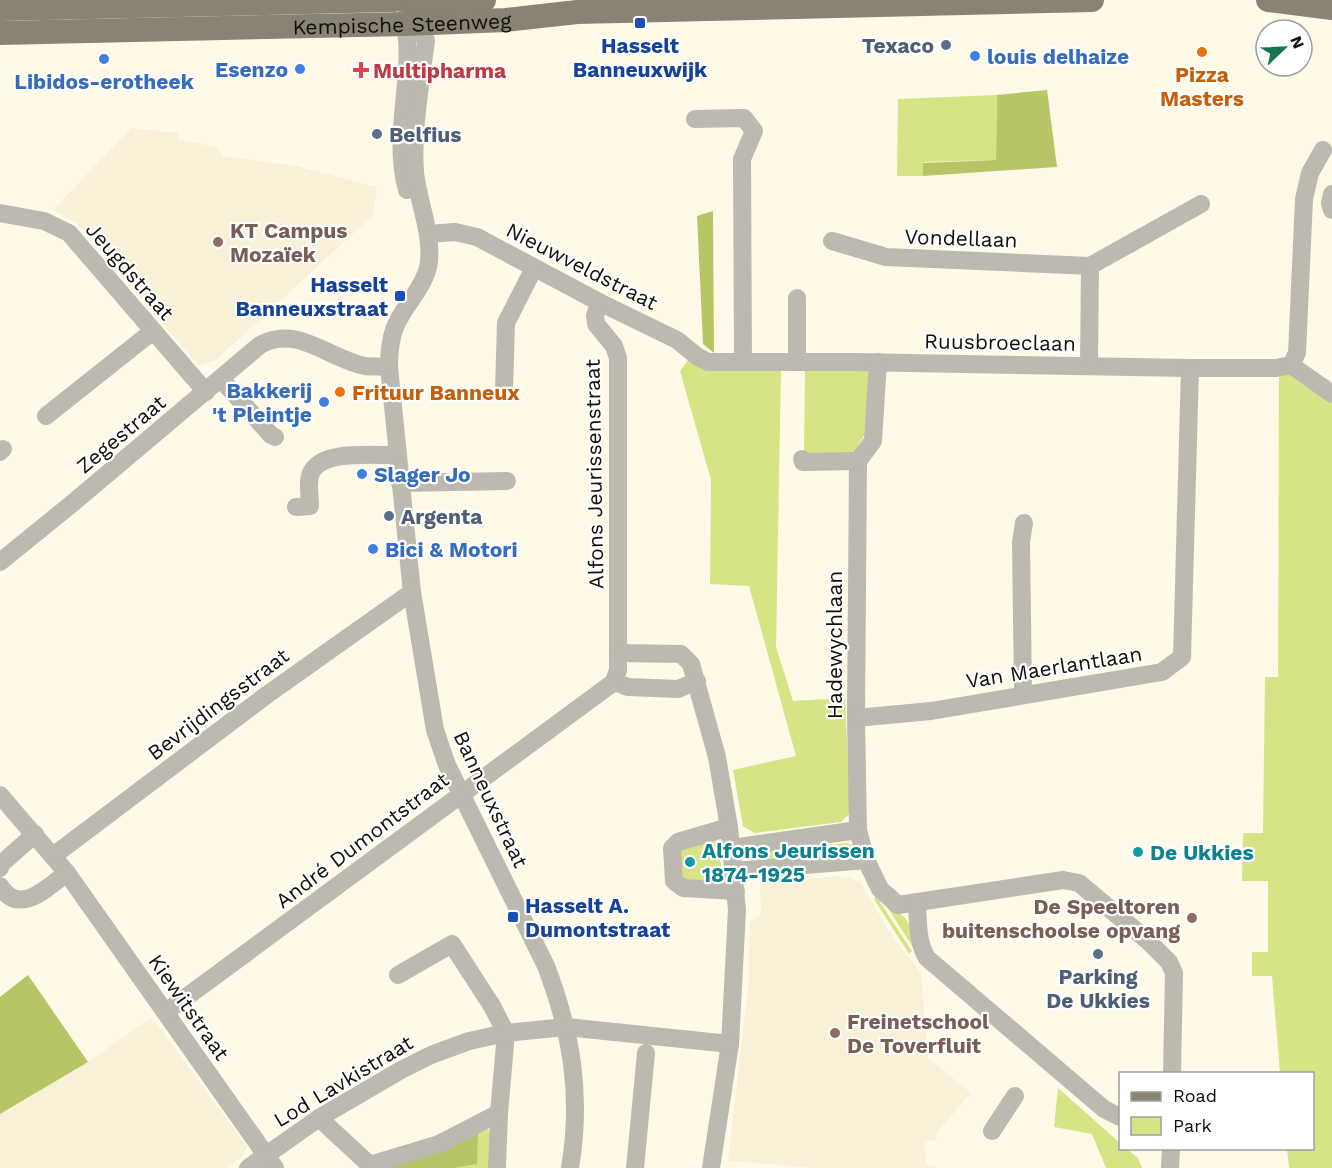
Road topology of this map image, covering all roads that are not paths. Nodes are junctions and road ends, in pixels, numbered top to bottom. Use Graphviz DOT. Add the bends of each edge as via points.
graph roads {
  1 [pos="392,0"];
  2 [pos="400,0"];
  3 [pos="484,0"];
  4 [pos="1092,0"];
  5 [pos="1268,0"];
  6 [pos="301,1"];
  7 [pos="1332,8"];
  8 [pos="0,9"];
  9 [pos="411,24"];
  10 [pos="0,33"];
  11 [pos="695,119"];
  12 [pos="1323,150"];
  13 [pos="1332,194"];
  14 [pos="1201,204"];
  15 [pos="1332,210"];
  16 [pos="0,213"];
  17 [pos="428,234"];
  18 [pos="832,241"];
  19 [pos="1090,266"];
  20 [pos="534,268"];
  21 [pos="797,298"];
  22 [pos="599,302"];
  23 [pos="153,331"];
  24 [pos="797,361"];
  25 [pos="708,362"];
  26 [pos="743,362"];
  27 [pos="878,362"];
  28 [pos="1291,365"];
  29 [pos="1089,366"];
  30 [pos="389,367"];
  31 [pos="1190,368"];
  32 [pos="221,379"];
  33 [pos="504,391"];
  34 [pos="206,392"];
  35 [pos="1332,394"];
  36 [pos="46,416"];
  37 [pos="275,437"];
  38 [pos="397,455"];
  39 [pos="802,459"];
  40 [pos="858,461"];
  41 [pos="507,481"];
  42 [pos="400,483"];
  43 [pos="296,507"];
  44 [pos="1024,523"];
  45 [pos="0,562"];
  46 [pos="412,592"];
  47 [pos="618,653"];
  48 [pos="697,681"];
  49 [pos="614,682"];
  50 [pos="1023,694"];
  51 [pos="856,718"];
  52 [pos="461,793"];
  53 [pos="0,795"];
  54 [pos="729,827"];
  55 [pos="858,830"];
  56 [pos="35,834"];
  57 [pos="732,848"];
  58 [pos="54,856"];
  59 [pos="866,860"];
  60 [pos="0,868"];
  61 [pos="734,871"];
  62 [pos="67,873"];
  63 [pos="0,886"];
  64 [pos="736,891"];
  65 [pos="917,902"];
  66 [pos="399,975"];
  67 [pos="166,1012"];
  68 [pos="566,1027"];
  69 [pos="506,1033"];
  70 [pos="730,1044"];
  71 [pos="646,1053"];
  72 [pos="1172,1072"];
  73 [pos="1015,1096"];
  74 [pos="499,1113"];
  75 [pos="1119,1116"];
  76 [pos="319,1118"];
  77 [pos="992,1131"];
  78 [pos="1171,1150"];
  79 [pos="270,1162"];
  80 [pos="371,1167"];
  81 [pos="248,1168"];
  82 [pos="496,1168"];
  83 [pos="570,1168"];
  84 [pos="635,1168"];
  85 [pos="711,1168"];
  86 [pos="1170,1168"];
  1 -- 6 [label="main road, Kempische Steenweg"];
  2 -- 3 [label="main road, Kempische Steenweg"];
  2 -- 9 [label="street"];
  4 -- 9 [label="main road, Kempische Steenweg" via="577,12"];
  5 -- 7 [label="main road"];
  6 -- 8 [label="main road, Kempische Steenweg"];
  9 -- 10 [label="main road, Kempische Steenweg"];
  9 -- 17 [label="street" via="401,152 414,214"];
  11 -- 26 [label="street" via="744,118 754,131 742,159"];
  12 -- 28 [label="street" via="1310,173 1304,199 1298,353"];
  13 -- 15 [label="street"];
  14 -- 19 [label="street"];
  16 -- 23 [label="street, Jeugdstraat" via="44,221 69,233"];
  17 -- 20 [label="street, Nieuwveldstraat" via="455,232 477,237"];
  17 -- 30 [label="street, Banneuxstraat" via="429,263 395,327"];
  18 -- 19 [label="street, Vondellaan" via="886,257"];
  19 -- 29 [label="street"];
  20 -- 22 [label="street, Nieuwveldstraat"];
  20 -- 33 [label="street" via="506,323"];
  21 -- 24 [label="street"];
  22 -- 25 [label="street, Nieuwveldstraat" via="677,340"];
  22 -- 47 [label="street, Alfons Jeurissenstraat" via="596,324 614,346 618,358"];
  23 -- 34 [label="street, Jeugdstraat"];
  23 -- 36 [label="street"];
  24 -- 26 [label="street, Ruusbroeclaan"];
  24 -- 27 [label="street, Ruusbroeclaan"];
  25 -- 26 [label="street, Ruusbroeclaan"];
  27 -- 29 [label="street, Ruusbroeclaan"];
  27 -- 40 [label="street" via="873,441"];
  28 -- 31 [label="street, Ruusbroeclaan"];
  28 -- 35 [label="street"];
  29 -- 31 [label="street, Ruusbroeclaan"];
  30 -- 32 [label="street, Zegestraat" via="364,366 300,340 284,338 260,345"];
  30 -- 38 [label="street, Banneuxstraat"];
  31 -- 50 [label="street, Van Maerlantlaan" via="1182,657 1162,672"];
  32 -- 34 [label="street, Zegestraat"];
  32 -- 37 [label="street"];
  34 -- 45 [label="street, Zegestraat"];
  38 -- 42 [label="street, Banneuxstraat"];
  38 -- 43 [label="street" via="333,457 318,462 310,474 310,506"];
  39 -- 40 [label="street"];
  40 -- 51 [label="street, Hadewychlaan"];
  41 -- 42 [label="street"];
  42 -- 46 [label="street, Banneuxstraat"];
  44 -- 50 [label="street"];
  46 -- 52 [label="street, Banneuxstraat" via="435,730"];
  46 -- 58 [label="street, Bevrijdingsstraat" via="268,694"];
  47 -- 48 [label="street" via="681,654 691,664"];
  47 -- 49 [label="street, Alfons Jeurissenstraat"];
  48 -- 49 [label="street" via="678,689 627,687"];
  48 -- 54 [label="street" via="717,757"];
  49 -- 52 [label="street, André Dumontstraat"];
  50 -- 51 [label="street, Van Maerlantlaan" via="931,711"];
  51 -- 55 [label="street, Hadewychlaan"];
  52 -- 67 [label="street, André Dumontstraat"];
  52 -- 68 [label="street, Banneuxstraat" via="546,966"];
  53 -- 56 [label="street, Kiewitstraat"];
  54 -- 57 [label="street"];
  54 -- 64 [label="street" via="678,842 672,848 674,881 683,888"];
  55 -- 57 [label="street"];
  55 -- 59 [label="street, Hadewychlaan"];
  56 -- 58 [label="street, Kiewitstraat"];
  56 -- 60 [label="street"];
  57 -- 61 [label="street"];
  58 -- 62 [label="street, Kiewitstraat"];
  59 -- 61 [label="street"];
  59 -- 65 [label="street, Hadewychlaan" via="880,890 898,905"];
  61 -- 64 [label="street"];
  62 -- 63 [label="street" via="33,898 9,898"];
  62 -- 67 [label="street, Kiewitstraat"];
  64 -- 70 [label="street"];
  65 -- 72 [label="street" via="1063,880 1079,883 1169,962 1174,973"];
  65 -- 75 [label="street" via="924,952 938,968 1104,1109"];
  66 -- 69 [label="street" via="452,944"];
  67 -- 79 [label="street, Kiewitstraat"];
  68 -- 69 [label="street, Lod Lavkistraat"];
  68 -- 70 [label="street, Lod Lavkistraat"];
  68 -- 83 [label="street, Banneuxstraat" via="576,1108"];
  69 -- 74 [label="street"];
  69 -- 76 [label="street, Lod Lavkistraat" via="431,1055"];
  70 -- 85 [label="street"];
  71 -- 84 [label="street"];
  73 -- 77 [label="street"];
  74 -- 80 [label="street" via="439,1144"];
  74 -- 82 [label="street"];
  76 -- 79 [label="street, Lod Lavkistraat"];
  76 -- 80 [label="street"];
  78 -- 86 [label="street"];
  79 -- 81 [label="street, Lod Lavkistraat"];
}
